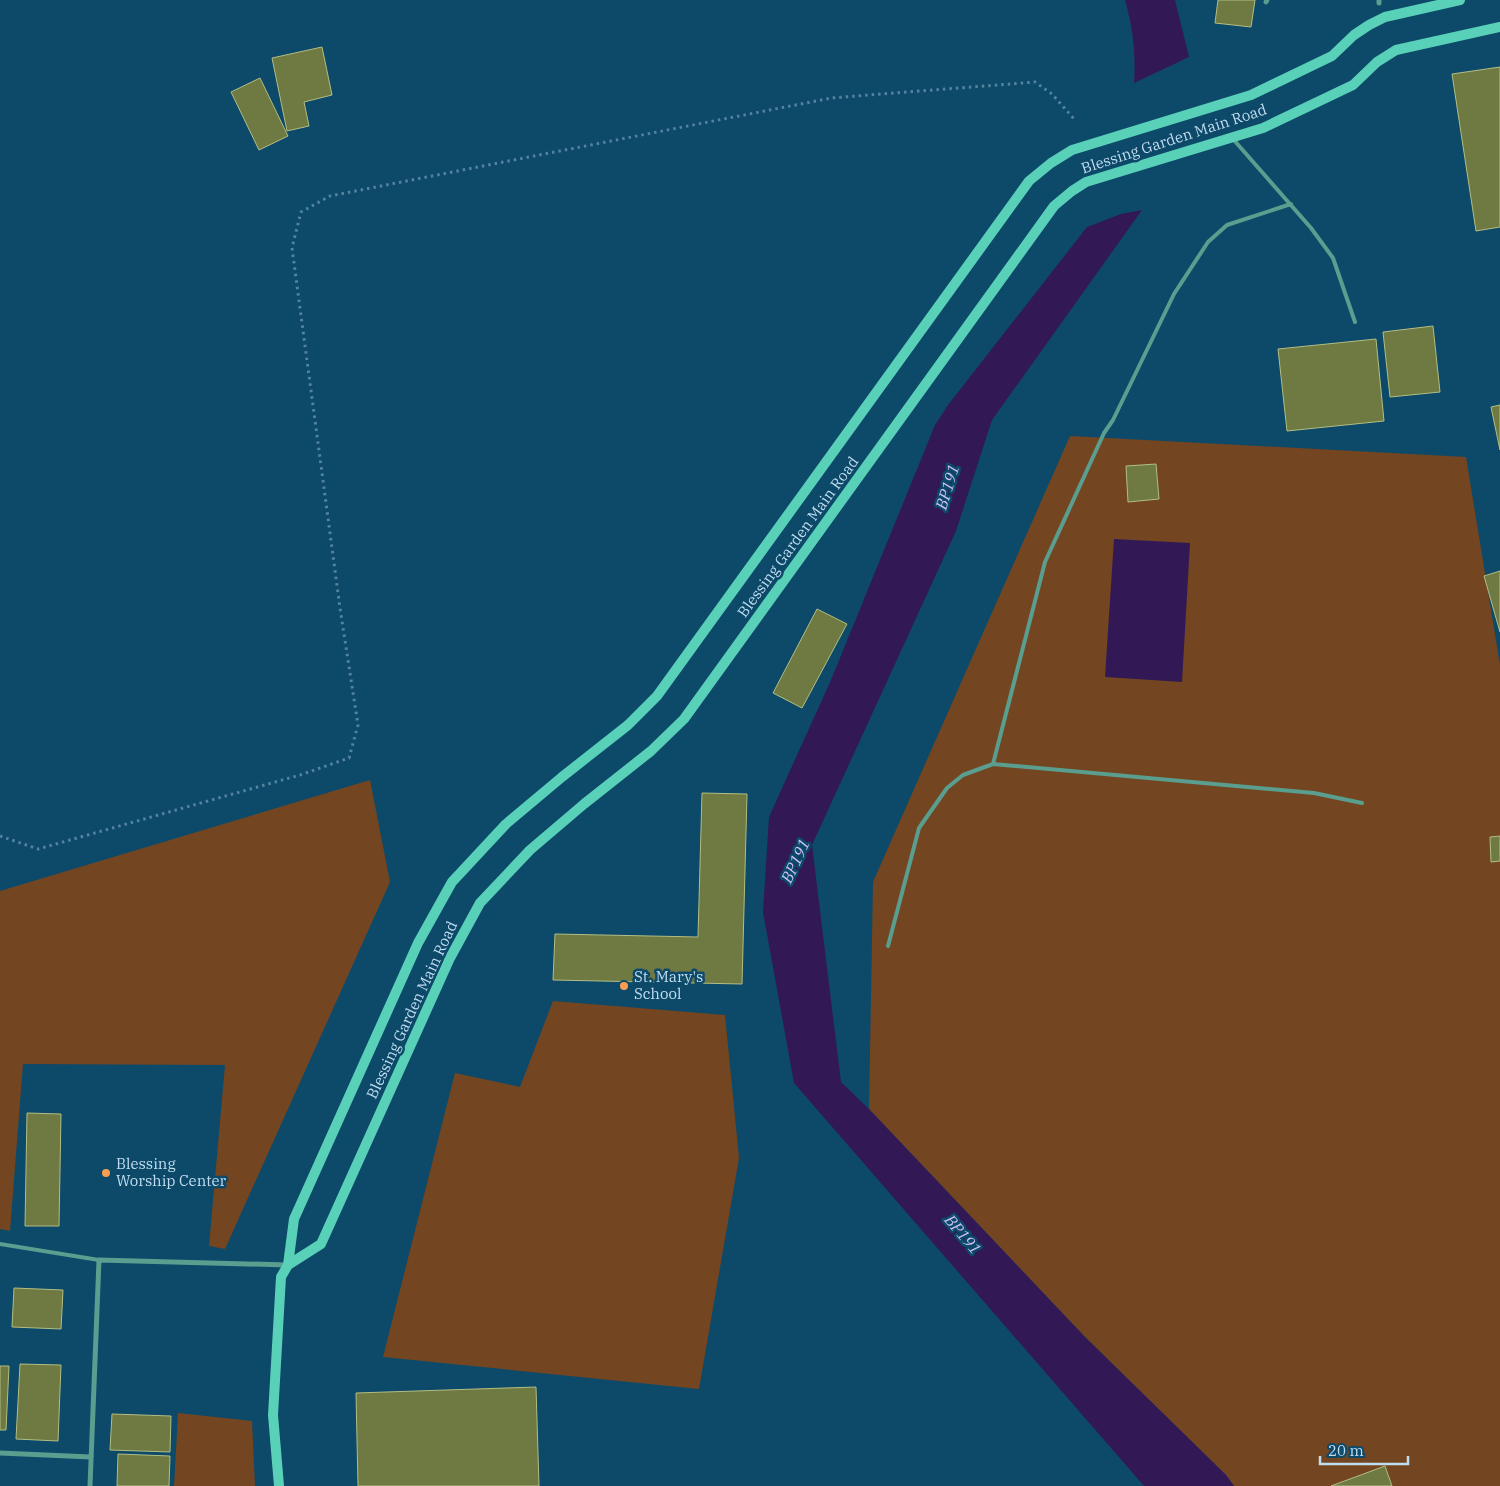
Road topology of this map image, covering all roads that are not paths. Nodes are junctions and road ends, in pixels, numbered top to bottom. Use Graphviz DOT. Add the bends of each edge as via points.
graph roads {
  1 [pos="1460,0"];
  2 [pos="1500,27"];
  3 [pos="1232,138"];
  4 [pos="1291,204"];
  5 [pos="1355,322"];
  6 [pos="994,764"];
  7 [pos="1362,803"];
  8 [pos="888,946"];
  9 [pos="0,1244"];
  10 [pos="99,1260"];
  11 [pos="288,1265"];
  12 [pos="0,1453"];
  13 [pos="91,1457"];
  14 [pos="90,1486"];
  15 [pos="279,1486"];
  1 -- 11 [label="main road, Blessing Garden Main Road" via="1384,17 1354,35 1332,56 1251,95 1072,150 1029,181 657,696 628,725 506,824 452,882 418,942 294,1219"];
  2 -- 3 [label="main road, Blessing Garden Main Road" via="1396,50 1377,62 1353,85 1263,128"];
  3 -- 4 [label="lane"];
  3 -- 11 [label="main road, Blessing Garden Main Road" via="1086,182 1054,206 684,719 651,751 530,850 480,903 450,958 321,1244"];
  4 -- 5 [label="lane" via="1333,258"];
  4 -- 6 [label="lane" via="1227,225 1208,242 1174,294 1104,433 1045,562"];
  6 -- 7 [label="lane" via="1314,793"];
  6 -- 8 [label="lane" via="963,775 947,788 919,828"];
  9 -- 10 [label="lane"];
  10 -- 11 [label="street"];
  10 -- 13 [label="street"];
  11 -- 15 [label="main road, Blessing Garden Main Road" via="281,1278 273,1415"];
  12 -- 13 [label="street"];
  13 -- 14 [label="street"];
}
